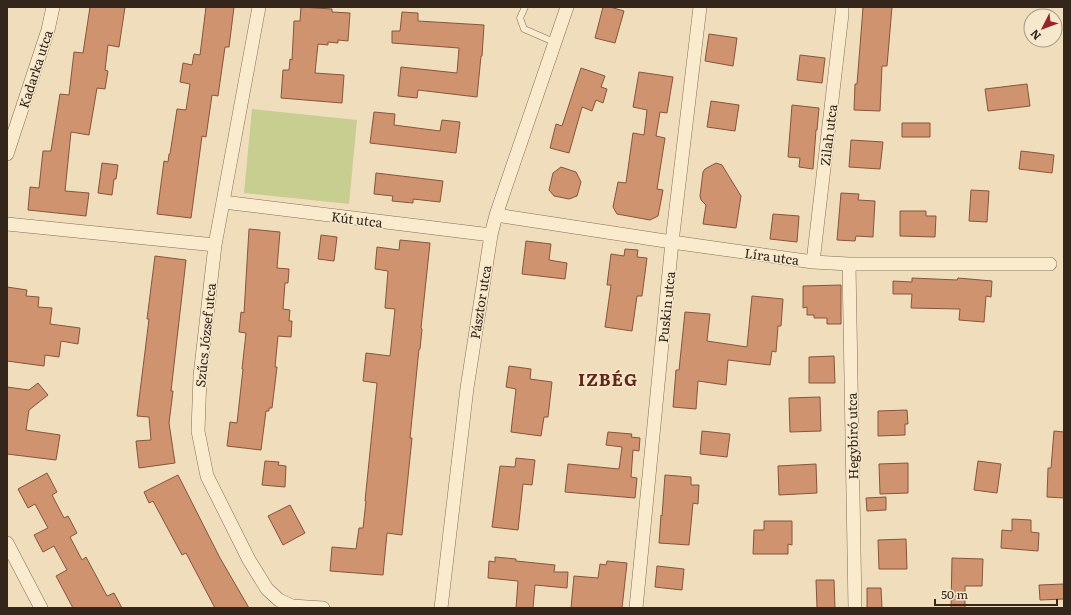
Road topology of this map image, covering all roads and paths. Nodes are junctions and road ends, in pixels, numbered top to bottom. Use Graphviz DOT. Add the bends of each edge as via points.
graph roads {
  1 [pos="54,7"];
  2 [pos="259,7"];
  3 [pos="525,7"];
  4 [pos="567,7"];
  5 [pos="700,7"];
  6 [pos="842,7"];
  7 [pos="554,42"];
  8 [pos="7,154"];
  9 [pos="223,202"];
  10 [pos="496,215"];
  11 [pos="7,224"];
  12 [pos="491,235"];
  13 [pos="672,242"];
  14 [pos="215,245"];
  15 [pos="813,262"];
  16 [pos="849,264"];
  17 [pos="1050,264"];
  18 [pos="7,543"];
  19 [pos="41,608"];
  20 [pos="323,608"];
  21 [pos="441,608"];
  22 [pos="636,608"];
  23 [pos="855,608"];
  1 -- 8 [label="street, Kadarka utca"];
  2 -- 9 [label="street, Szűcs József utca"];
  3 -- 7 [label="lane" via="520,18 524,29"];
  4 -- 7 [label="street, Pásztor utca"];
  5 -- 13 [label="street, Puskin utca"];
  6 -- 15 [label="street, Zilah utca"];
  7 -- 10 [label="street, Pásztor utca"];
  9 -- 12 [label="street, Kút utca"];
  9 -- 14 [label="street, Szűcs József utca"];
  10 -- 12 [label="street, Pásztor utca"];
  10 -- 13 [label="street, Líra utca"];
  11 -- 14 [label="street"];
  12 -- 21 [label="street, Pásztor utca" via="467,388"];
  13 -- 15 [label="street, Líra utca"];
  13 -- 22 [label="street, Puskin utca"];
  14 -- 20 [label="street, Szűcs József utca" via="200,376 198,431 208,476 249,560 267,589 279,600 292,606"];
  15 -- 16 [label="street, Líra utca"];
  16 -- 17 [label="street, Líra utca"];
  16 -- 23 [label="street, Hegybíró utca"];
  18 -- 19 [label="street"];
}
